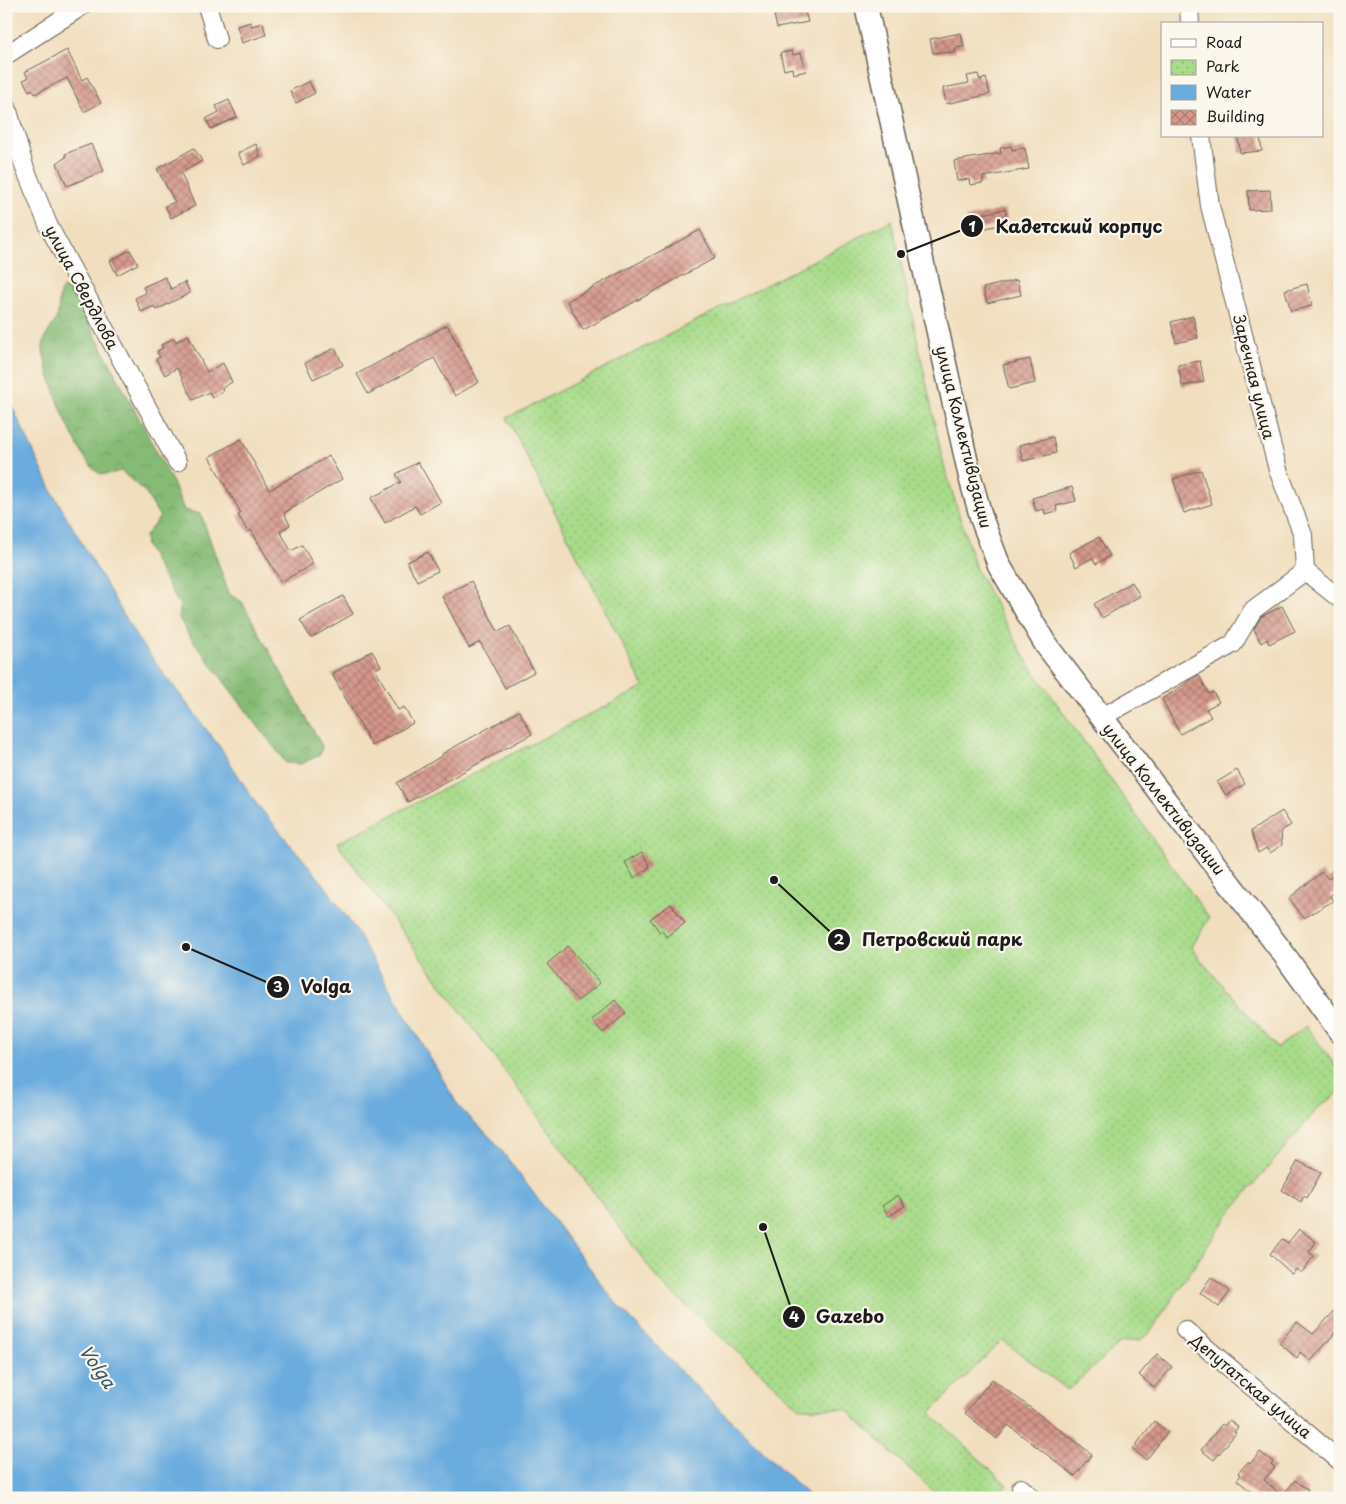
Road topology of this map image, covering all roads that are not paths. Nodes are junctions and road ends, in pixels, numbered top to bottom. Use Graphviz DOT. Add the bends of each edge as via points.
graph roads {
  1 [pos="82,6"];
  2 [pos="207,6"];
  3 [pos="866,6"];
  4 [pos="1189,6"];
  5 [pos="1190,22"];
  6 [pos="217,39"];
  7 [pos="6,55"];
  8 [pos="6,104"];
  9 [pos="1201,138"];
  10 [pos="177,462"];
  11 [pos="1305,571"];
  12 [pos="1340,598"];
  13 [pos="1102,717"];
  14 [pos="1340,1032"];
  15 [pos="1185,1330"];
  16 [pos="1340,1461"];
  1 -- 7 [label="street"];
  2 -- 6 [label="street"];
  3 -- 13 [label="main road, улица Коллективизации" via="982,520 999,564 1020,604 1046,645"];
  4 -- 5 [label="street"];
  8 -- 10 [label="street, улица Свердлова" via="30,182 49,227"];
  9 -- 11 [label="street, Заречная улица" via="1210,206 1278,470 1303,535"];
  11 -- 12 [label="street"];
  11 -- 13 [label="street" via="1253,610 1233,644"];
  13 -- 14 [label="main road, улица Коллективизации"];
  15 -- 16 [label="street, Депутатская улица"];
}
